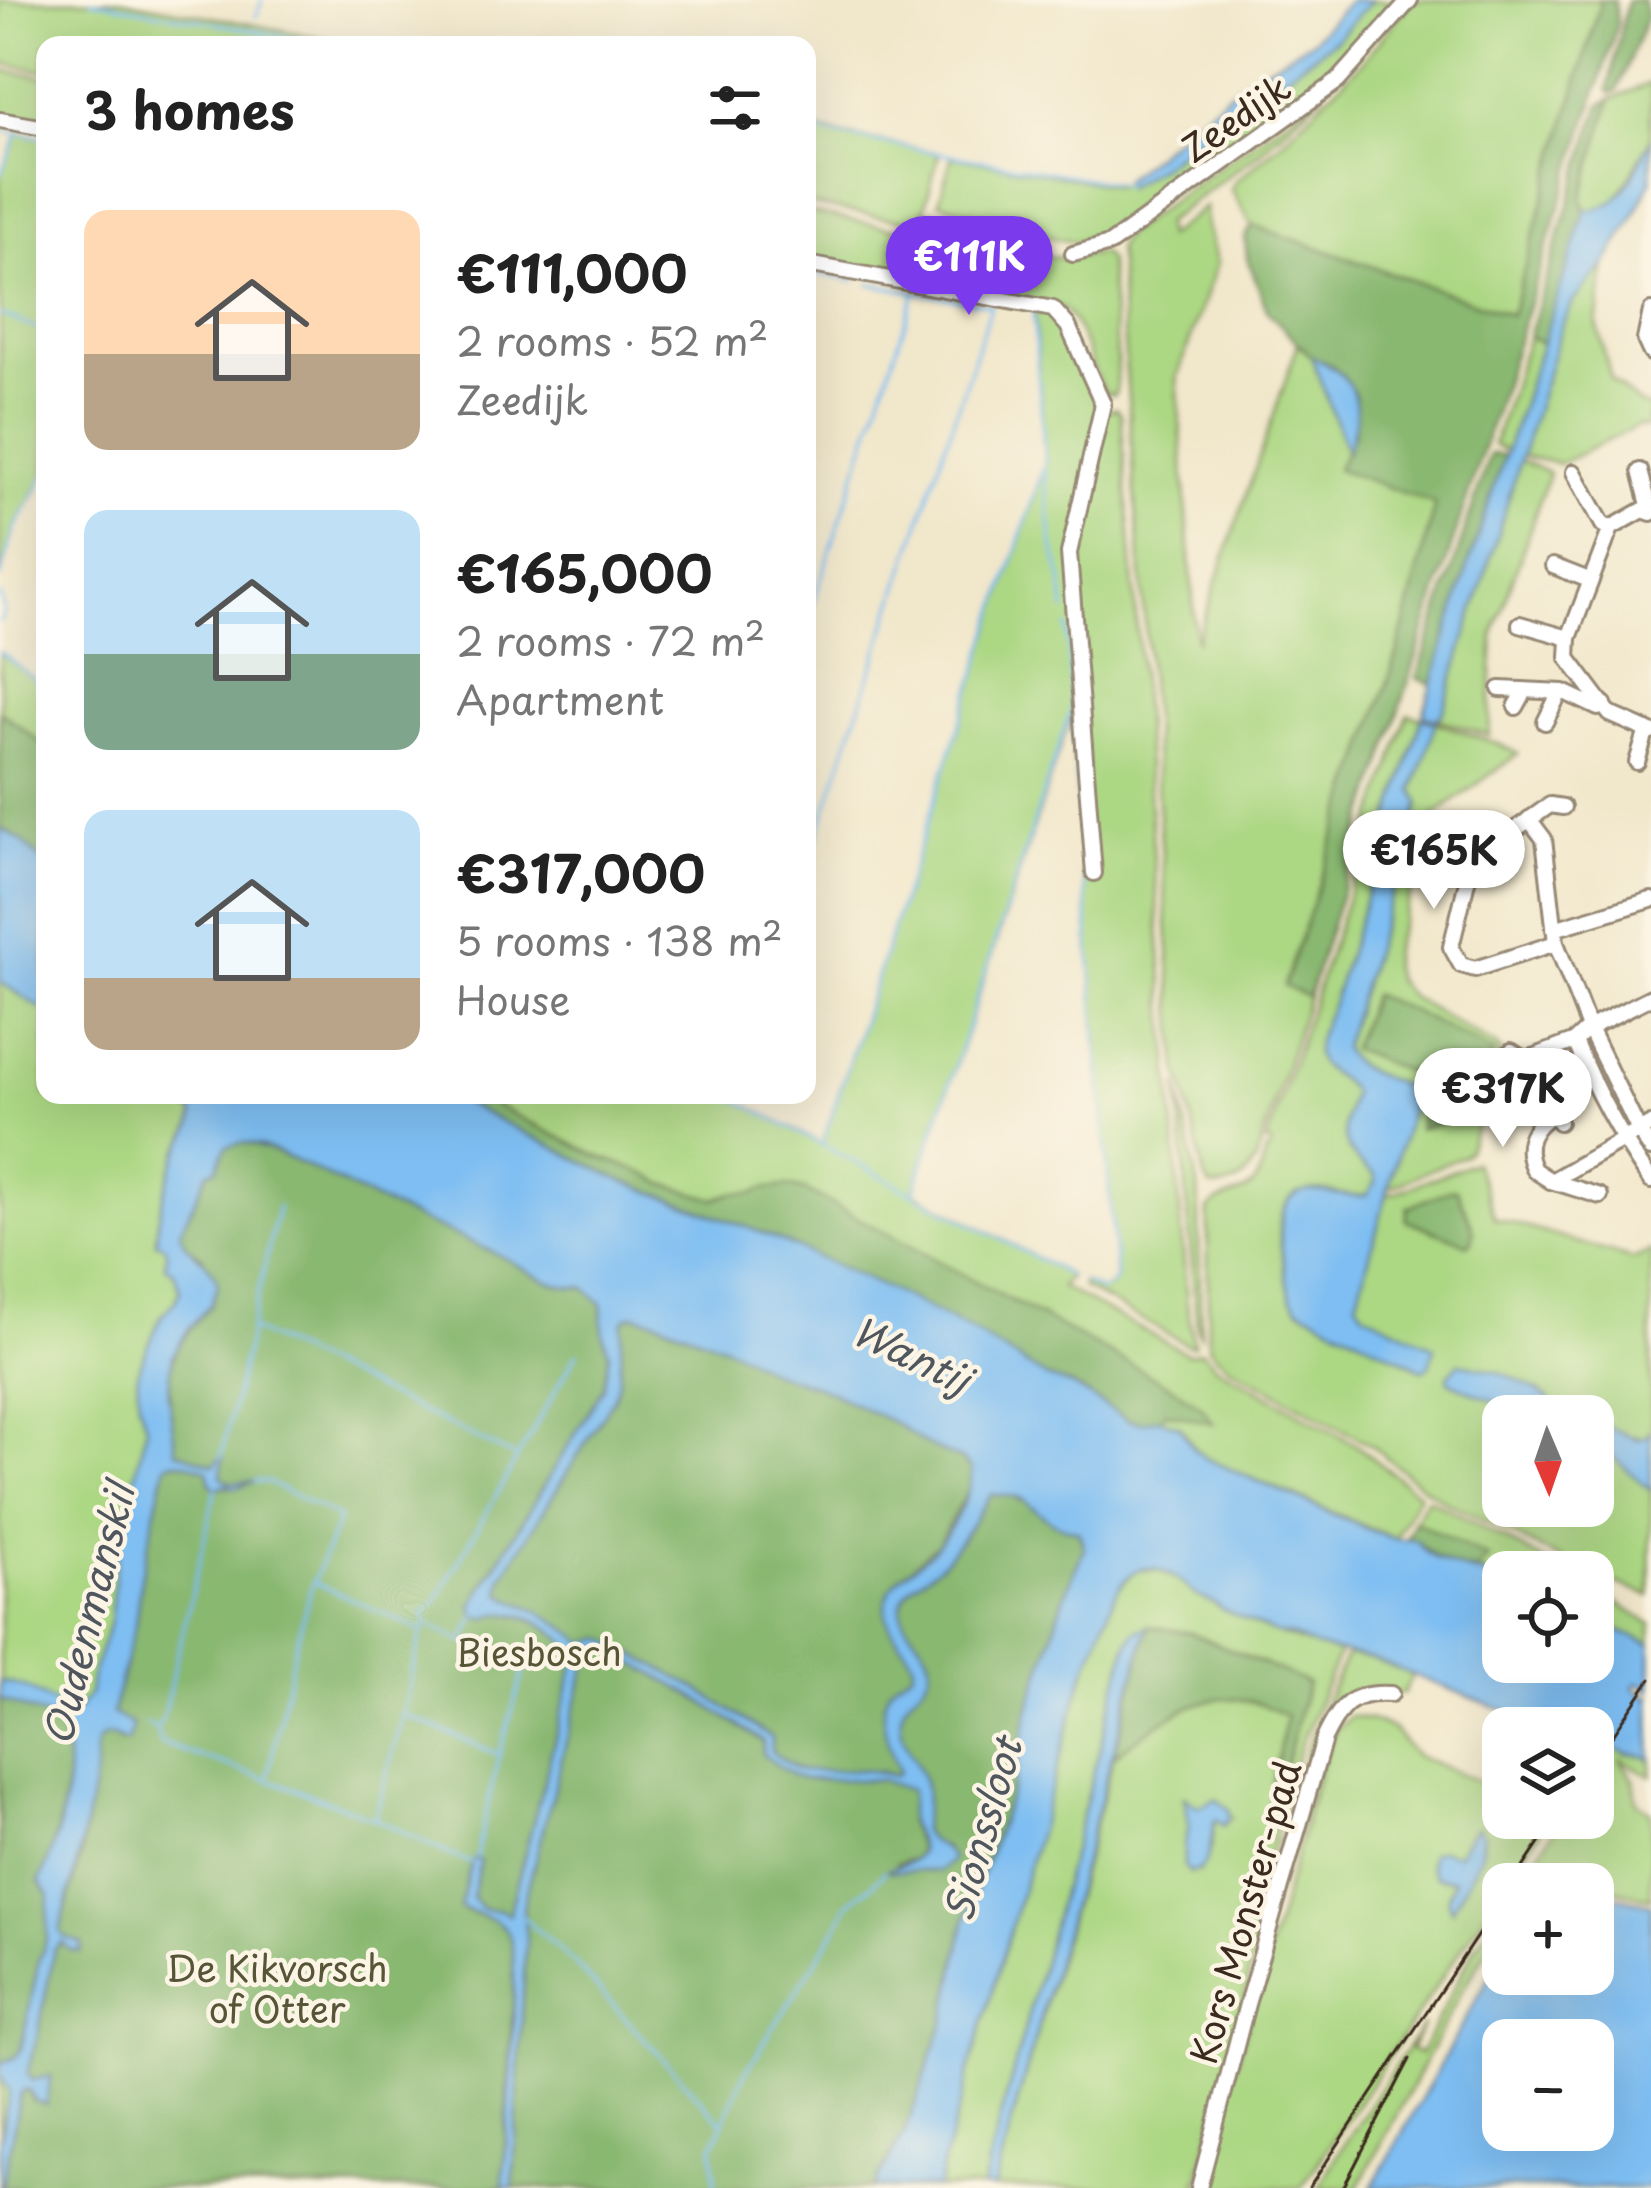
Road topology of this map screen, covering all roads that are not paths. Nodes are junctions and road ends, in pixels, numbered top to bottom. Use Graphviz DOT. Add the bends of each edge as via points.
graph roads {
  1 [pos="1410,0"];
  2 [pos="0,120"];
  3 [pos="36,126"];
  4 [pos="1073,254"];
  5 [pos="816,266"];
  6 [pos="1651,311"];
  7 [pos="1651,353"];
  8 [pos="1120,400"];
  9 [pos="1103,404"];
  10 [pos="1640,471"];
  11 [pos="1574,472"];
  12 [pos="1649,512"];
  13 [pos="1611,528"];
  14 [pos="1553,566"];
  15 [pos="1589,580"];
  16 [pos="1520,624"];
  17 [pos="1568,638"];
  18 [pos="1500,689"];
  19 [pos="1525,691"];
  20 [pos="1560,692"];
  21 [pos="1604,704"];
  22 [pos="1516,707"];
  23 [pos="1545,722"];
  24 [pos="1649,731"];
  25 [pos="1637,762"];
  26 [pos="1563,807"];
  27 [pos="1529,819"];
  28 [pos="1094,873"];
  29 [pos="1651,900"];
  30 [pos="1555,936"];
  31 [pos="1651,997"];
  32 [pos="1589,1028"];
  33 [pos="1575,1041"];
  34 [pos="1511,1051"];
  35 [pos="1558,1122"];
  36 [pos="1645,1128"];
  37 [pos="1623,1141"];
  38 [pos="1651,1149"];
  39 [pos="1651,1180"];
  40 [pos="1551,1181"];
  41 [pos="1600,1196"];
  42 [pos="1390,1694"];
  43 [pos="1198,2188"];
  1 -- 4 [label="street, Zeedijk" via="1338,81 1110,244"];
  2 -- 3 [label="street"];
  5 -- 9 [label="street" via="1053,309"];
  6 -- 7 [label="street"];
  8 -- 9 [label="street"];
  9 -- 28 [label="street" via="1069,553"];
  10 -- 12 [label="street"];
  11 -- 13 [label="street"];
  12 -- 13 [label="street"];
  13 -- 15 [label="street"];
  14 -- 15 [label="street"];
  15 -- 17 [label="street"];
  16 -- 17 [label="street"];
  17 -- 21 [label="street" via="1568,658"];
  18 -- 19 [label="street"];
  19 -- 20 [label="street"];
  19 -- 22 [label="street"];
  20 -- 21 [label="street"];
  20 -- 23 [label="street"];
  21 -- 24 [label="street"];
  24 -- 25 [label="street"];
  26 -- 27 [label="street" via="1550,805"];
  27 -- 30 [label="street" via="1544,839"];
  27 -- 30 [label="street" via="1483,852 1468,877 1451,947 1461,965 1475,969"];
  29 -- 30 [label="street"];
  30 -- 32 [label="street"];
  31 -- 32 [label="street"];
  32 -- 33 [label="street"];
  32 -- 36 [label="street"];
  33 -- 34 [label="street" via="1525,1060"];
  33 -- 37 [label="street"];
  35 -- 40 [label="street" via="1554,1113 1540,1122 1529,1141 1534,1170"];
  36 -- 37 [label="street"];
  36 -- 38 [label="street"];
  37 -- 39 [label="street"];
  37 -- 40 [label="street"];
  40 -- 41 [label="street"];
  42 -- 43 [label="street, Kors Monster-pad" via="1361,1694 1335,1716 1324,1739"];
}
